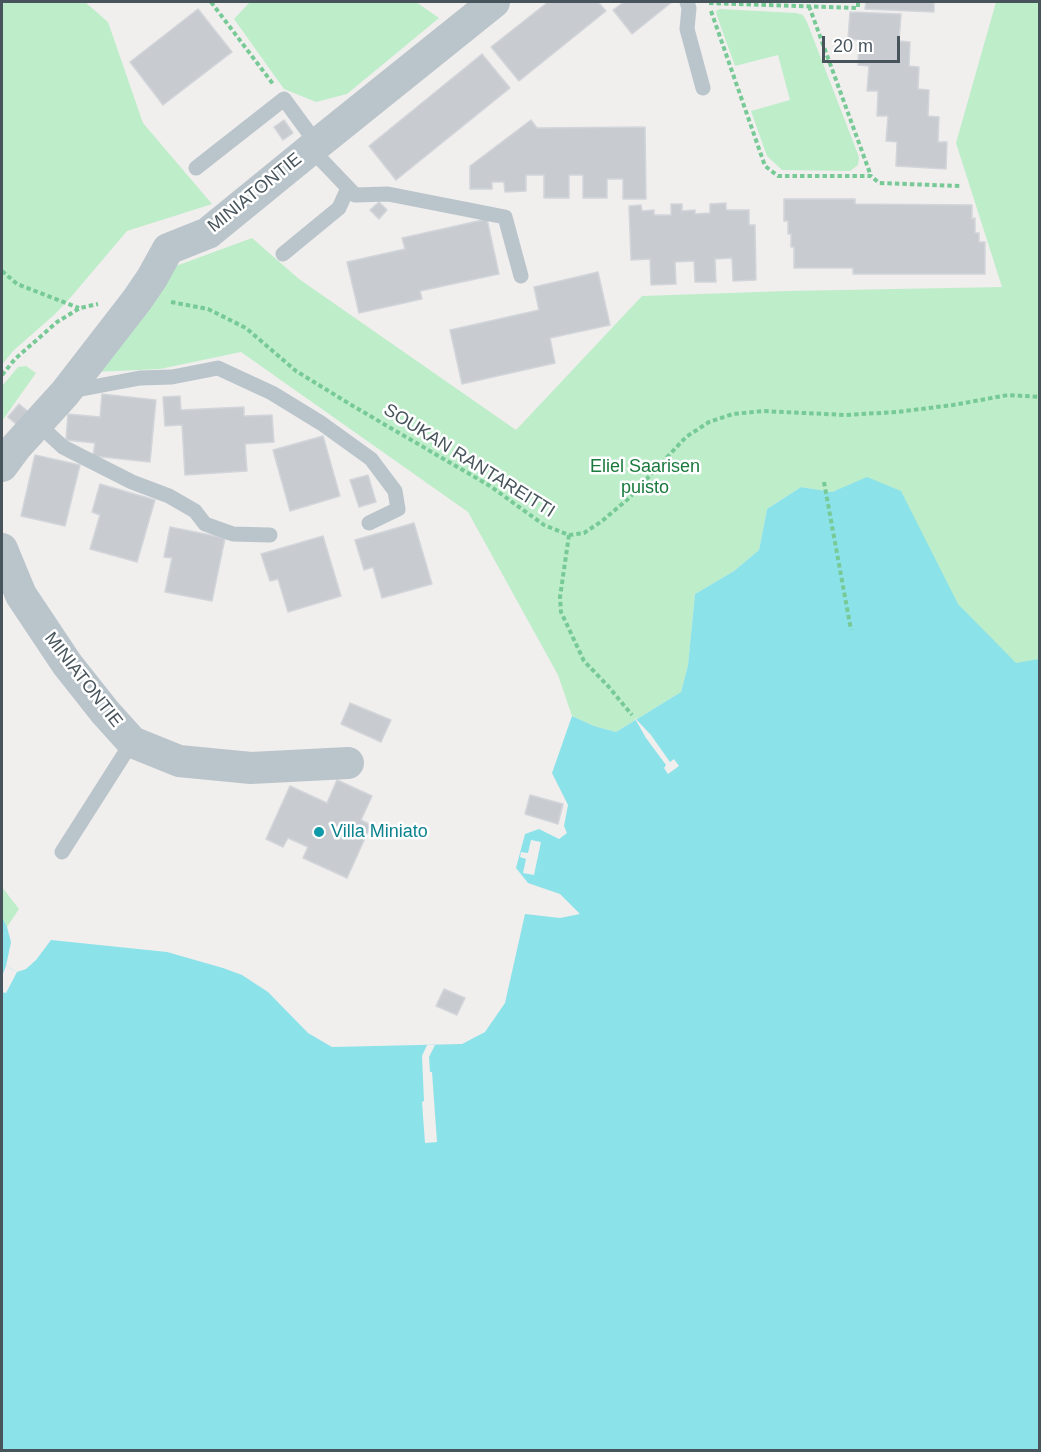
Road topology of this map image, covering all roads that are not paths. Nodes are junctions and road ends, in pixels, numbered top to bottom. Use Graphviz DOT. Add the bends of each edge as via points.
graph roads {
  1 [pos="494,2"];
  2 [pos="687,2"];
  3 [pos="703,88"];
  4 [pos="314,146"];
  5 [pos="196,168"];
  6 [pos="348,188"];
  7 [pos="283,254"];
  8 [pos="521,276"];
  9 [pos="65,393"];
  10 [pos="37,423"];
  11 [pos="2,466"];
  12 [pos="369,523"];
  13 [pos="270,535"];
  14 [pos="2,549"];
  15 [pos="132,742"];
  16 [pos="348,763"];
  17 [pos="62,852"];
  1 -- 4 [label="street, MINIATONTIE"];
  2 -- 3 [label="lane" via="687,29"];
  4 -- 5 [label="lane" via="284,99"];
  4 -- 6 [label="lane"];
  4 -- 9 [label="street, MINIATONTIE" via="208,233 168,249 137,300"];
  6 -- 7 [label="lane" via="339,208"];
  6 -- 8 [label="lane" via="355,195 388,194 505,217"];
  9 -- 10 [label="street, MINIATONTIE"];
  9 -- 12 [label="lane" via="218,368 272,393 371,459 395,491 398,509"];
  10 -- 11 [label="street, MINIATONTIE"];
  10 -- 13 [label="lane" via="63,447 169,496 195,512 205,524 233,534"];
  14 -- 15 [label="street, MINIATONTIE" via="21,595 67,664"];
  15 -- 16 [label="street, MINIATONTIE" via="179,760 251,768"];
  15 -- 17 [label="lane"];
}
